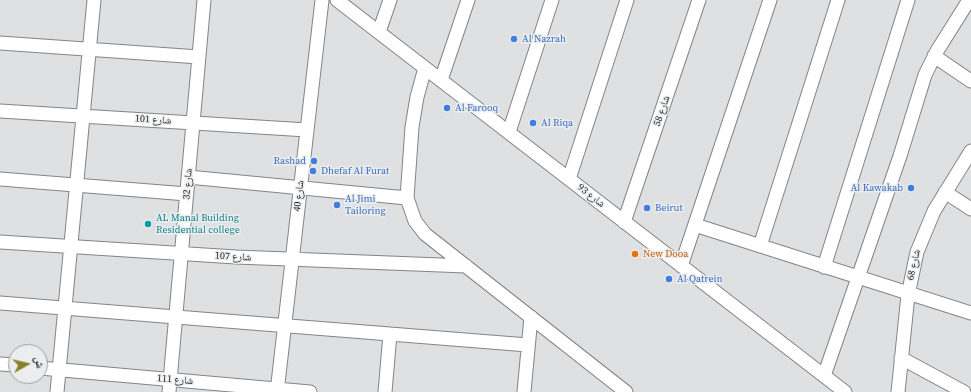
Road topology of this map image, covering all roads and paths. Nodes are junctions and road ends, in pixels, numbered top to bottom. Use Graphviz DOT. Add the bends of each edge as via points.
graph roads {
  1 [pos="94,0"];
  2 [pos="204,0"];
  3 [pos="322,0"];
  4 [pos="337,0"];
  5 [pos="390,0"];
  6 [pos="468,0"];
  7 [pos="552,0"];
  8 [pos="627,0"];
  9 [pos="700,0"];
  10 [pos="770,0"];
  11 [pos="838,0"];
  12 [pos="908,0"];
  13 [pos="969,0"];
  14 [pos="379,32"];
  15 [pos="0,43"];
  16 [pos="90,49"];
  17 [pos="934,56"];
  18 [pos="199,57"];
  19 [pos="425,68"];
  20 [pos="442,80"];
  21 [pos="971,81"];
  22 [pos="0,111"];
  23 [pos="83,116"];
  24 [pos="194,123"];
  25 [pos="307,130"];
  26 [pos="509,132"];
  27 [pos="971,151"];
  28 [pos="188,177"];
  29 [pos="0,179"];
  30 [pos="569,179"];
  31 [pos="77,185"];
  32 [pos="300,188"];
  33 [pos="945,192"];
  34 [pos="187,194"];
  35 [pos="408,198"];
  36 [pos="971,209"];
  37 [pos="624,222"];
  38 [pos="695,225"];
  39 [pos="0,242"];
  40 [pos="71,246"];
  41 [pos="760,246"];
  42 [pos="181,254"];
  43 [pos="292,259"];
  44 [pos="466,266"];
  45 [pos="681,266"];
  46 [pos="824,267"];
  47 [pos="858,278"];
  48 [pos="908,295"];
  49 [pos="0,303"];
  50 [pos="65,308"];
  51 [pos="971,313"];
  52 [pos="176,317"];
  53 [pos="531,318"];
  54 [pos="285,326"];
  55 [pos="390,334"];
  56 [pos="528,345"];
  57 [pos="901,358"];
  58 [pos="48,368"];
  59 [pos="59,369"];
  60 [pos="824,376"];
  61 [pos="170,386"];
  62 [pos="277,391"];
  63 [pos="57,392"];
  64 [pos="310,392"];
  65 [pos="385,392"];
  66 [pos="524,392"];
  67 [pos="626,392"];
  68 [pos="845,392"];
  69 [pos="898,392"];
  70 [pos="964,392"];
  1 -- 16 [label="street"];
  2 -- 18 [label="street, شارع 32"];
  3 -- 25 [label="street, شارع 40"];
  4 -- 14 [label="street, شارع 93"];
  5 -- 14 [label="street"];
  6 -- 20 [label="street"];
  7 -- 26 [label="street"];
  8 -- 30 [label="street"];
  9 -- 37 [label="street, شارع 58"];
  10 -- 38 [label="street"];
  11 -- 41 [label="street"];
  12 -- 46 [label="street"];
  13 -- 17 [label="street"];
  14 -- 19 [label="street, شارع 93"];
  15 -- 16 [label="street"];
  16 -- 18 [label="street"];
  16 -- 23 [label="street"];
  17 -- 21 [label="street"];
  17 -- 47 [label="street" via="919,92 906,140"];
  18 -- 24 [label="street, شارع 32"];
  19 -- 20 [label="street, شارع 93"];
  19 -- 35 [label="street" via="414,112"];
  20 -- 26 [label="street, شارع 93"];
  22 -- 23 [label="street, شارع 101"];
  23 -- 24 [label="street, شارع 101"];
  23 -- 31 [label="street"];
  24 -- 25 [label="street, شارع 101"];
  24 -- 28 [label="street, شارع 32"];
  25 -- 32 [label="street, شارع 40"];
  26 -- 30 [label="street, شارع 93"];
  27 -- 33 [label="street, شارع 68"];
  28 -- 32 [label="street"];
  28 -- 34 [label="street, شارع 32"];
  29 -- 31 [label="street"];
  30 -- 37 [label="street, شارع 93"];
  31 -- 34 [label="street"];
  31 -- 40 [label="street"];
  32 -- 35 [label="street"];
  32 -- 43 [label="street, شارع 40"];
  33 -- 36 [label="street"];
  33 -- 48 [label="street, شارع 68" via="924,231"];
  34 -- 42 [label="street, شارع 32"];
  35 -- 44 [label="street" via="411,214 419,228"];
  37 -- 45 [label="street, شارع 93"];
  38 -- 41 [label="street"];
  38 -- 45 [label="street"];
  39 -- 40 [label="street, شارع 107"];
  40 -- 42 [label="street, شارع 107"];
  40 -- 50 [label="street"];
  41 -- 46 [label="street"];
  42 -- 43 [label="street, شارع 107"];
  42 -- 52 [label="street, شارع 32"];
  43 -- 44 [label="street, شارع 107"];
  43 -- 54 [label="street, شارع 40"];
  44 -- 53 [label="street"];
  45 -- 60 [label="street, شارع 93"];
  46 -- 47 [label="street"];
  47 -- 48 [label="street"];
  47 -- 60 [label="street"];
  48 -- 51 [label="street"];
  48 -- 57 [label="street, شارع 68"];
  49 -- 50 [label="street"];
  50 -- 52 [label="street"];
  50 -- 59 [label="street"];
  52 -- 54 [label="street"];
  52 -- 61 [label="street, شارع 32"];
  53 -- 56 [label="street"];
  53 -- 67 [label="street"];
  54 -- 55 [label="street"];
  54 -- 62 [label="street, شارع 40"];
  55 -- 56 [label="street"];
  55 -- 65 [label="street"];
  56 -- 66 [label="street"];
  57 -- 69 [label="street, شارع 68"];
  57 -- 70 [label="street"];
  58 -- 59 [label="street, شارع 111"];
  59 -- 61 [label="street, شارع 111"];
  59 -- 63 [label="street"];
  60 -- 68 [label="street, شارع 93"];
  61 -- 62 [label="street, شارع 111"];
  62 -- 64 [label="street, شارع 111"];
}
